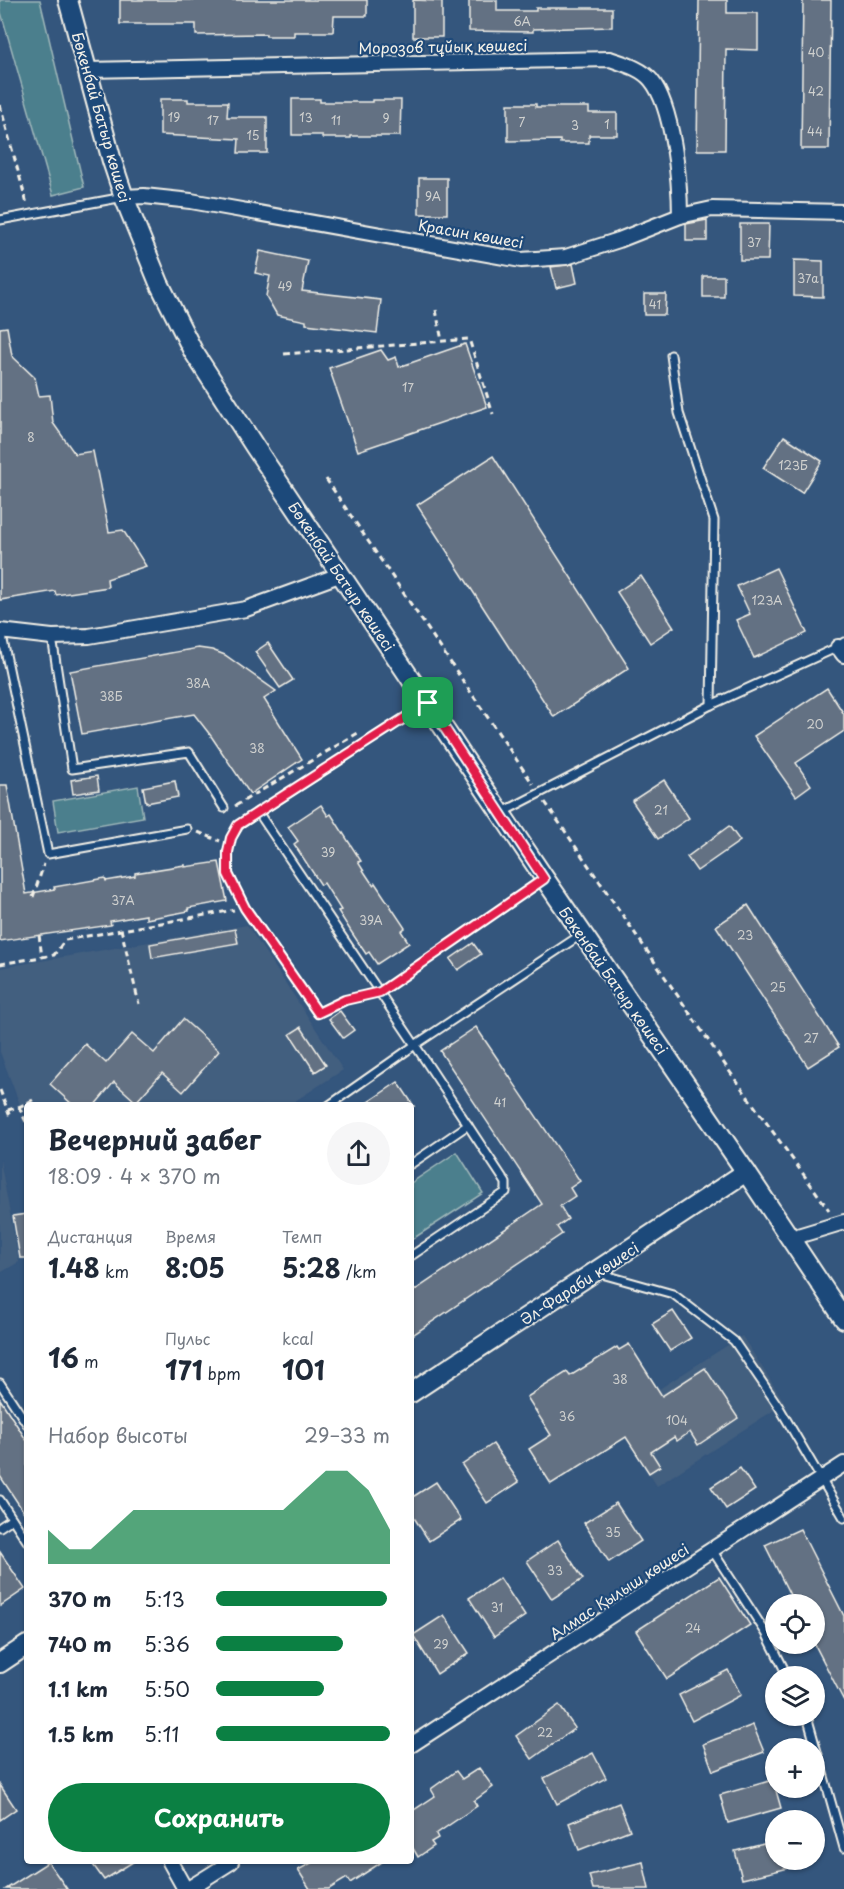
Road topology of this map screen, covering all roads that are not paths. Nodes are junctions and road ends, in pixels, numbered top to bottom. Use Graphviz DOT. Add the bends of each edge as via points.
graph roads {
  1 [pos="68,0"];
  2 [pos="88,70"];
  3 [pos="124,197"];
  4 [pos="844,212"];
  5 [pos="680,216"];
  6 [pos="0,220"];
  7 [pos="671,355"];
  8 [pos="342,574"];
  9 [pos="0,631"];
  10 [pos="52,637"];
  11 [pos="842,648"];
  12 [pos="4,665"];
  13 [pos="428,703"];
  14 [pos="711,705"];
  15 [pos="224,808"];
  16 [pos="258,812"];
  17 [pos="501,813"];
  18 [pos="187,829"];
  19 [pos="544,879"];
  20 [pos="582,934"];
  21 [pos="380,992"];
  22 [pos="415,1045"];
  23 [pos="334,1102"];
  24 [pos="468,1125"];
  25 [pos="414,1162"];
  26 [pos="747,1172"];
  27 [pos="841,1223"];
  28 [pos="791,1238"];
  29 [pos="414,1254"];
  30 [pos="594,1272"];
  31 [pos="844,1319"];
  32 [pos="0,1383"];
  33 [pos="414,1391"];
  34 [pos="24,1419"];
  35 [pos="844,1464"];
  36 [pos="822,1479"];
  37 [pos="0,1500"];
  38 [pos="12,1518"];
  39 [pos="844,1518"];
  40 [pos="0,1527"];
  41 [pos="24,1536"];
  42 [pos="712,1550"];
  43 [pos="24,1647"];
  44 [pos="0,1663"];
  45 [pos="782,1666"];
  46 [pos="810,1726"];
  47 [pos="414,1743"];
  48 [pos="844,1848"];
  49 [pos="171,1864"];
  50 [pos="228,1864"];
  51 [pos="187,1889"];
  1 -- 2 [label="main road, Бөкенбай Батыр көшесі"];
  2 -- 3 [label="main road, Бөкенбай Батыр көшесі"];
  2 -- 5 [label="street, Морозов тұйық көшесі" via="610,59 632,66 651,80 665,103 680,187"];
  3 -- 5 [label="street, Красин көшесі" via="190,201 521,260 567,257"];
  3 -- 6 [label="lane"];
  3 -- 8 [label="main road, Бөкенбай Батыр көшесі" via="159,283 194,351"];
  4 -- 5 [label="street, Красин көшесі" via="712,209"];
  7 -- 14 [label="lane" via="679,413 714,520"];
  8 -- 10 [label="street" via="246,609 89,636"];
  8 -- 13 [label="main road, Бөкенбай Батыр көшесі"];
  9 -- 10 [label="street"];
  9 -- 12 [label="lane"];
  10 -- 15 [label="lane" via="72,769 189,752"];
  11 -- 14 [label="lane"];
  12 -- 18 [label="lane" via="48,854"];
  13 -- 16 [label="lane"];
  13 -- 17 [label="main road, Бөкенбай Батыр көшесі"];
  14 -- 17 [label="lane"];
  16 -- 21 [label="lane"];
  16 -- 21 [label="lane" via="238,825 230,844 228,874 245,908 318,1013 345,1000"];
  17 -- 19 [label="main road, Бөкенбай Батыр көшесі"];
  19 -- 20 [label="main road, Бөкенбай Батыр көшесі"];
  19 -- 21 [label="lane"];
  20 -- 22 [label="lane"];
  20 -- 26 [label="main road, Бөкенбай Батыр көшесі"];
  21 -- 22 [label="lane"];
  22 -- 23 [label="lane"];
  22 -- 24 [label="lane"];
  24 -- 25 [label="lane"];
  24 -- 29 [label="lane" via="506,1183 506,1192"];
  26 -- 28 [label="main road, Бөкенбай Батыр көшесі"];
  26 -- 30 [label="main road, Әл-Фараби көшесі"];
  27 -- 28 [label="street"];
  28 -- 31 [label="main road, Бөкенбай Батыр көшесі"];
  30 -- 33 [label="main road, Әл-Фараби көшесі"];
  30 -- 36 [label="lane" via="673,1294 734,1341"];
  32 -- 34 [label="lane"];
  35 -- 36 [label="street, Алмас Қылыш көшесі"];
  36 -- 39 [label="lane"];
  36 -- 42 [label="street, Алмас Қылыш көшесі"];
  37 -- 38 [label="lane"];
  38 -- 40 [label="lane"];
  38 -- 41 [label="lane"];
  42 -- 45 [label="lane" via="766,1633"];
  42 -- 47 [label="street, Алмас Қылыш көшесі"];
  43 -- 44 [label="main road"];
  46 -- 48 [label="lane"];
  49 -- 51 [label="street"];
  50 -- 51 [label="street"];
}
